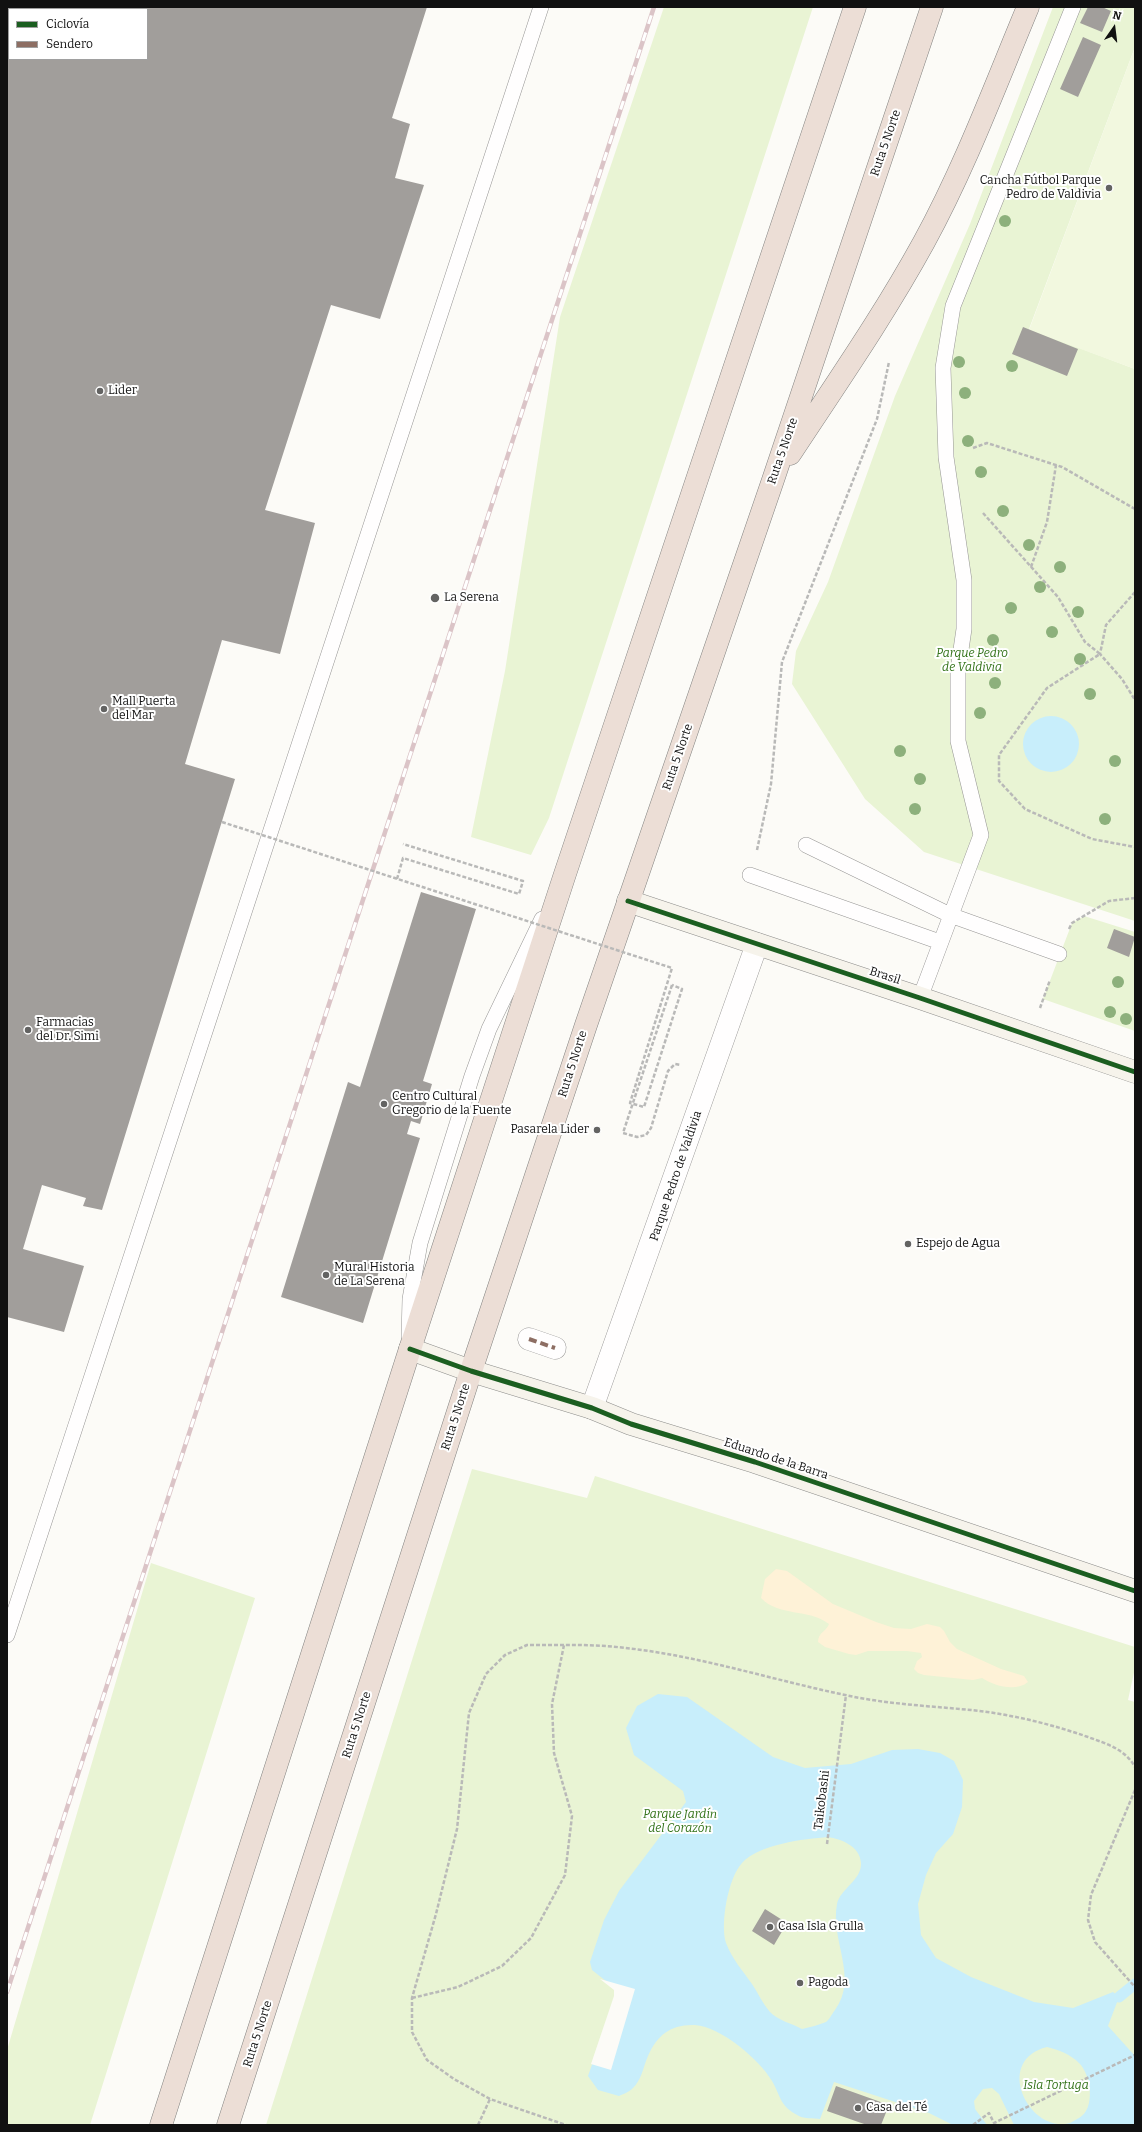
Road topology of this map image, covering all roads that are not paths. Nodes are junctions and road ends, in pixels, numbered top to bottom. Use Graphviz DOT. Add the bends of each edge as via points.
graph roads {
  1 [pos="541,7"];
  2 [pos="855,7"];
  3 [pos="932,7"];
  4 [pos="1028,7"];
  5 [pos="1073,7"];
  6 [pos="773,480"];
  7 [pos="806,845"];
  8 [pos="750,875"];
  9 [pos="628,901"];
  10 [pos="950,915"];
  11 [pos="940,942"];
  12 [pos="757,944"];
  13 [pos="1059,954"];
  14 [pos="920,998"];
  15 [pos="1135,1072"];
  16 [pos="529,1339"];
  17 [pos="556,1348"];
  18 [pos="410,1349"];
  19 [pos="471,1370"];
  20 [pos="592,1408"];
  21 [pos="1135,1591"];
  22 [pos="7,1635"];
  23 [pos="161,2125"];
  24 [pos="228,2125"];
  1 -- 22 [label="lane"];
  2 -- 18 [label="highway" via="565,874"];
  3 -- 6 [label="highway, Ruta 5 Norte"];
  4 -- 6 [label="highway" via="980,124 924,241 880,318"];
  5 -- 10 [label="lane" via="953,306 943,368 946,457 964,580 964,629 958,670 958,741 981,835"];
  6 -- 9 [label="highway, Ruta 5 Norte"];
  7 -- 10 [label="lane"];
  8 -- 11 [label="lane"];
  9 -- 12 [label="street, Brasil"];
  9 -- 19 [label="highway, Ruta 5 Norte"];
  10 -- 11 [label="lane"];
  10 -- 13 [label="lane"];
  11 -- 14 [label="lane"];
  12 -- 14 [label="street, Brasil"];
  12 -- 20 [label="street, Parque Pedro de Valdivia"];
  14 -- 15 [label="street, Brasil"];
  16 -- 17 [label="street"];
  18 -- 19 [label="street, Eduardo de la Barra"];
  18 -- 23 [label="highway"];
  19 -- 20 [label="street, Eduardo de la Barra"];
  19 -- 24 [label="highway, Ruta 5 Norte"];
  20 -- 21 [label="street, Eduardo de la Barra" via="631,1424 755,1462"];
}
